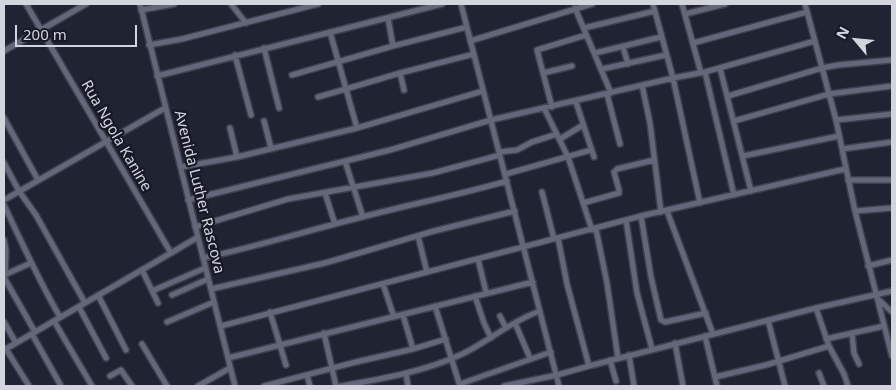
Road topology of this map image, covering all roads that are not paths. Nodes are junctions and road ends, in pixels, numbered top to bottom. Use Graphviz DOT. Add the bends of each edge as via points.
graph roads {
  1 [pos="26,4"];
  2 [pos="86,4"];
  3 [pos="174,4"];
  4 [pos="318,4"];
  5 [pos="442,4"];
  6 [pos="461,4"];
  7 [pos="592,4"];
  8 [pos="652,4"];
  9 [pos="682,4"];
  10 [pos="726,4"];
  11 [pos="805,4"];
  12 [pos="234,5"];
  13 [pos="140,7"];
  14 [pos="576,8"];
  15 [pos="655,11"];
  16 [pos="807,12"];
  17 [pos="685,14"];
  18 [pos="388,18"];
  19 [pos="246,23"];
  20 [pos="466,27"];
  21 [pos="584,28"];
  22 [pos="41,30"];
  23 [pos="330,32"];
  24 [pos="586,35"];
  25 [pos="661,37"];
  26 [pos="470,41"];
  27 [pos="815,41"];
  28 [pos="693,43"];
  29 [pos="149,45"];
  30 [pos="392,46"];
  31 [pos="623,47"];
  32 [pos="264,48"];
  33 [pos="4,51"];
  34 [pos="596,53"];
  35 [pos="474,54"];
  36 [pos="235,55"];
  37 [pos="666,55"];
  38 [pos="892,60"];
  39 [pos="338,62"];
  40 [pos="628,64"];
  41 [pos="572,66"];
  42 [pos="720,68"];
  43 [pos="822,68"];
  44 [pos="602,69"];
  45 [pos="702,72"];
  46 [pos="400,73"];
  47 [pos="543,73"];
  48 [pos="292,75"];
  49 [pos="157,76"];
  50 [pos="672,78"];
  51 [pos="642,85"];
  52 [pos="892,86"];
  53 [pos="346,89"];
  54 [pos="404,90"];
  55 [pos="483,91"];
  56 [pos="609,93"];
  57 [pos="828,94"];
  58 [pos="728,96"];
  59 [pos="318,97"];
  60 [pos="576,102"];
  61 [pos="552,107"];
  62 [pos="165,108"];
  63 [pos="279,108"];
  64 [pos="544,108"];
  65 [pos="892,114"];
  66 [pos="251,115"];
  67 [pos="4,118"];
  68 [pos="491,120"];
  69 [pos="836,120"];
  70 [pos="264,121"];
  71 [pos="734,121"];
  72 [pos="583,125"];
  73 [pos="230,128"];
  74 [pos="357,128"];
  75 [pos="839,136"];
  76 [pos="558,137"];
  77 [pos="105,142"];
  78 [pos="892,142"];
  79 [pos="620,144"];
  80 [pos="271,148"];
  81 [pos="842,149"];
  82 [pos="591,150"];
  83 [pos="499,154"];
  84 [pos="743,156"];
  85 [pos="237,157"];
  86 [pos="568,157"];
  87 [pos="594,158"];
  88 [pos="654,160"];
  89 [pos="345,161"];
  90 [pos="4,163"];
  91 [pos="181,167"];
  92 [pos="845,169"];
  93 [pos="506,174"];
  94 [pos="38,180"];
  95 [pos="848,180"];
  96 [pos="892,180"];
  97 [pos="507,181"];
  98 [pos="355,188"];
  99 [pos="19,191"];
  100 [pos="751,191"];
  101 [pos="542,192"];
  102 [pos="325,193"];
  103 [pos="734,195"];
  104 [pos="4,200"];
  105 [pos="188,200"];
  106 [pos="583,203"];
  107 [pos="700,203"];
  108 [pos="4,205"];
  109 [pos="892,208"];
  110 [pos="515,211"];
  111 [pos="664,211"];
  112 [pos="855,211"];
  113 [pos="363,216"];
  114 [pos="641,216"];
  115 [pos="626,220"];
  116 [pos="335,224"];
  117 [pos="195,227"];
  118 [pos="594,229"];
  119 [pos="418,236"];
  120 [pos="198,237"];
  121 [pos="556,238"];
  122 [pos="4,240"];
  123 [pos="524,247"];
  124 [pos="170,253"];
  125 [pos="203,258"];
  126 [pos="478,259"];
  127 [pos="892,260"];
  128 [pos="31,263"];
  129 [pos="868,266"];
  130 [pos="205,268"];
  131 [pos="142,270"];
  132 [pos="427,272"];
  133 [pos="4,275"];
  134 [pos="208,279"];
  135 [pos="533,282"];
  136 [pos="383,284"];
  137 [pos="211,289"];
  138 [pos="152,291"];
  139 [pos="486,292"];
  140 [pos="892,292"];
  141 [pos="172,294"];
  142 [pos="98,295"];
  143 [pos="475,296"];
  144 [pos="876,296"];
  145 [pos="214,302"];
  146 [pos="85,303"];
  147 [pos="158,303"];
  148 [pos="436,306"];
  149 [pos="78,307"];
  150 [pos="816,308"];
  151 [pos="540,311"];
  152 [pos="270,312"];
  153 [pos="892,312"];
  154 [pos="706,313"];
  155 [pos="403,315"];
  156 [pos="500,316"];
  157 [pos="60,317"];
  158 [pos="394,317"];
  159 [pos="768,320"];
  160 [pos="54,321"];
  161 [pos="4,322"];
  162 [pos="167,322"];
  163 [pos="515,323"];
  164 [pos="221,326"];
  165 [pos="884,326"];
  166 [pos="506,328"];
  167 [pos="34,333"];
  168 [pos="324,333"];
  169 [pos="852,333"];
  170 [pos="713,334"];
  171 [pos="705,336"];
  172 [pos="491,338"];
  173 [pos="446,339"];
  174 [pos="826,339"];
  175 [pos="16,343"];
  176 [pos="675,343"];
  177 [pos="142,344"];
  178 [pos="280,344"];
  179 [pos="829,346"];
  180 [pos="5,349"];
  181 [pos="413,349"];
  182 [pos="652,349"];
  183 [pos="126,350"];
  184 [pos="550,352"];
  185 [pos="629,355"];
  186 [pos="892,356"];
  187 [pos="106,358"];
  188 [pos="228,358"];
  189 [pos="530,358"];
  190 [pos="618,358"];
  191 [pos="452,359"];
  192 [pos="610,360"];
  193 [pos="778,361"];
  194 [pos="859,364"];
  195 [pos="286,365"];
  196 [pos="589,366"];
  197 [pos="230,368"];
  198 [pos="333,368"];
  199 [pos="819,373"];
  200 [pos="406,374"];
  201 [pos="307,375"];
  202 [pos="557,375"];
  203 [pos="725,375"];
  204 [pos="110,376"];
  205 [pos="715,377"];
  206 [pos="616,381"];
  207 [pos="460,385"];
  208 [pos="29,386"];
  209 [pos="61,386"];
  210 [pos="92,386"];
  211 [pos="132,386"];
  212 [pos="167,386"];
  213 [pos="198,386"];
  214 [pos="235,386"];
  215 [pos="264,386"];
  216 [pos="310,386"];
  217 [pos="336,386"];
  218 [pos="342,386"];
  219 [pos="408,386"];
  220 [pos="504,386"];
  221 [pos="559,386"];
  222 [pos="634,386"];
  223 [pos="683,386"];
  224 [pos="718,386"];
  225 [pos="785,386"];
  226 [pos="824,386"];
  227 [pos="848,386"];
  1 -- 22 [label="street, Rua Ngola Kanine"];
  2 -- 22 [label="street"];
  3 -- 13 [label="street"];
  4 -- 19 [label="street"];
  5 -- 18 [label="street"];
  6 -- 20 [label="street"];
  7 -- 14 [label="street"];
  8 -- 15 [label="street"];
  9 -- 17 [label="street"];
  10 -- 17 [label="street"];
  11 -- 16 [label="street"];
  12 -- 19 [label="street"];
  13 -- 29 [label="street, Avenida Luther Rascova"];
  14 -- 21 [label="street"];
  14 -- 26 [label="street"];
  15 -- 21 [label="street"];
  15 -- 25 [label="street"];
  16 -- 27 [label="street"];
  16 -- 28 [label="street"];
  17 -- 28 [label="street"];
  18 -- 23 [label="street"];
  18 -- 30 [label="street"];
  19 -- 29 [label="street"];
  20 -- 26 [label="street"];
  20 -- 30 [label="street"];
  21 -- 24 [label="street"];
  22 -- 33 [label="street"];
  22 -- 77 [label="street, Rua Ngola Kanine"];
  23 -- 32 [label="street"];
  23 -- 39 [label="street"];
  24 -- 34 [label="street"];
  24 -- 47 [label="street" via="537,50"];
  25 -- 31 [label="street"];
  25 -- 37 [label="street"];
  26 -- 35 [label="street"];
  27 -- 42 [label="street"];
  27 -- 43 [label="street"];
  28 -- 45 [label="street"];
  29 -- 49 [label="street, Avenida Luther Rascova"];
  30 -- 39 [label="street"];
  31 -- 34 [label="street"];
  31 -- 40 [label="street"];
  32 -- 36 [label="street"];
  32 -- 63 [label="street"];
  34 -- 44 [label="street"];
  35 -- 46 [label="street"];
  35 -- 55 [label="street"];
  36 -- 49 [label="street"];
  36 -- 66 [label="street"];
  37 -- 40 [label="street"];
  37 -- 50 [label="street"];
  38 -- 43 [label="street"];
  39 -- 48 [label="street"];
  39 -- 53 [label="street"];
  40 -- 44 [label="street"];
  41 -- 47 [label="street"];
  42 -- 45 [label="street"];
  42 -- 58 [label="street"];
  43 -- 57 [label="street"];
  43 -- 58 [label="street"];
  44 -- 56 [label="street"];
  45 -- 50 [label="street"];
  45 -- 103 [label="street"];
  46 -- 53 [label="street"];
  46 -- 54 [label="street"];
  47 -- 61 [label="street"];
  49 -- 62 [label="street, Avenida Luther Rascova"];
  50 -- 51 [label="street"];
  50 -- 107 [label="street"];
  51 -- 56 [label="street"];
  51 -- 88 [label="street"];
  52 -- 57 [label="street"];
  53 -- 59 [label="street"];
  53 -- 74 [label="street"];
  55 -- 68 [label="street"];
  55 -- 74 [label="street"];
  56 -- 60 [label="street"];
  56 -- 79 [label="street"];
  57 -- 69 [label="street"];
  57 -- 71 [label="street"];
  58 -- 71 [label="street"];
  60 -- 61 [label="street"];
  60 -- 72 [label="street"];
  61 -- 64 [label="street"];
  62 -- 77 [label="street"];
  62 -- 91 [label="street, Avenida Luther Rascova"];
  64 -- 68 [label="street"];
  64 -- 76 [label="street"];
  65 -- 69 [label="street"];
  67 -- 94 [label="street"];
  68 -- 83 [label="street"];
  68 -- 89 [label="street"];
  69 -- 75 [label="street"];
  70 -- 80 [label="street"];
  71 -- 84 [label="street"];
  72 -- 76 [label="street"];
  72 -- 82 [label="street"];
  73 -- 85 [label="street"];
  74 -- 80 [label="street"];
  75 -- 81 [label="street"];
  75 -- 84 [label="street"];
  76 -- 83 [label="street"];
  76 -- 86 [label="street"];
  77 -- 94 [label="street"];
  77 -- 124 [label="street, Rua Ngola Kanine"];
  78 -- 81 [label="street"];
  80 -- 85 [label="street"];
  81 -- 92 [label="street"];
  82 -- 86 [label="street"];
  82 -- 87 [label="street"];
  83 -- 93 [label="street"];
  83 -- 98 [label="street" via="433,173"];
  84 -- 100 [label="street"];
  85 -- 91 [label="street"];
  86 -- 93 [label="street"];
  86 -- 106 [label="street"];
  88 -- 106 [label="street" via="617,169 614,173 619,193"];
  88 -- 111 [label="street"];
  89 -- 98 [label="street"];
  89 -- 105 [label="street"];
  90 -- 99 [label="street"];
  91 -- 105 [label="street, Avenida Luther Rascova"];
  92 -- 95 [label="street"];
  92 -- 100 [label="street"];
  93 -- 97 [label="street"];
  94 -- 99 [label="street"];
  95 -- 96 [label="street"];
  95 -- 112 [label="street"];
  97 -- 110 [label="street"];
  97 -- 113 [label="street"];
  98 -- 102 [label="street"];
  98 -- 113 [label="street"];
  99 -- 104 [label="street"];
  99 -- 146 [label="street"];
  100 -- 103 [label="street"];
  101 -- 121 [label="street"];
  102 -- 116 [label="street"];
  102 -- 117 [label="street" via="288,199"];
  103 -- 107 [label="street"];
  105 -- 117 [label="street, Avenida Luther Rascova"];
  106 -- 118 [label="street"];
  107 -- 111 [label="street"];
  108 -- 128 [label="street"];
  109 -- 112 [label="street"];
  110 -- 119 [label="street"];
  110 -- 123 [label="street"];
  111 -- 114 [label="street"];
  111 -- 154 [label="street"];
  112 -- 129 [label="street"];
  113 -- 116 [label="street"];
  114 -- 115 [label="street"];
  114 -- 154 [label="street" via="661,320"];
  115 -- 118 [label="street"];
  115 -- 182 [label="street" via="637,293"];
  116 -- 125 [label="street"];
  117 -- 120 [label="street, Avenida Luther Rascova"];
  118 -- 121 [label="street"];
  118 -- 190 [label="street" via="607,282"];
  119 -- 132 [label="street"];
  119 -- 137 [label="street" via="324,263"];
  120 -- 124 [label="street"];
  120 -- 125 [label="street, Avenida Luther Rascova"];
  121 -- 123 [label="street"];
  121 -- 196 [label="street"];
  122 -- 133 [label="street"];
  123 -- 126 [label="street"];
  123 -- 135 [label="street"];
  124 -- 131 [label="street"];
  125 -- 130 [label="street, Avenida Luther Rascova"];
  126 -- 132 [label="street"];
  126 -- 139 [label="street"];
  127 -- 129 [label="street"];
  128 -- 133 [label="street"];
  128 -- 157 [label="street"];
  129 -- 144 [label="street"];
  130 -- 134 [label="street, Avenida Luther Rascova"];
  130 -- 138 [label="street"];
  131 -- 138 [label="street"];
  131 -- 142 [label="street"];
  132 -- 136 [label="street"];
  133 -- 167 [label="street"];
  134 -- 137 [label="street, Avenida Luther Rascova"];
  134 -- 141 [label="street"];
  135 -- 139 [label="street"];
  135 -- 151 [label="street"];
  136 -- 152 [label="street"];
  136 -- 158 [label="street"];
  137 -- 145 [label="street, Avenida Luther Rascova"];
  138 -- 147 [label="street"];
  139 -- 143 [label="street"];
  140 -- 144 [label="street"];
  142 -- 146 [label="street"];
  142 -- 183 [label="street"];
  143 -- 148 [label="street"];
  143 -- 172 [label="street"];
  144 -- 150 [label="street"];
  144 -- 153 [label="street"];
  144 -- 165 [label="street"];
  145 -- 162 [label="street"];
  145 -- 164 [label="street, Avenida Luther Rascova"];
  146 -- 149 [label="street"];
  148 -- 155 [label="street"];
  148 -- 173 [label="street"];
  149 -- 157 [label="street"];
  149 -- 187 [label="street"];
  150 -- 159 [label="street"];
  150 -- 174 [label="street"];
  151 -- 163 [label="street"];
  151 -- 184 [label="street"];
  152 -- 164 [label="street"];
  152 -- 178 [label="street"];
  154 -- 170 [label="street"];
  155 -- 158 [label="street"];
  155 -- 181 [label="street"];
  156 -- 166 [label="street"];
  157 -- 160 [label="street"];
  158 -- 168 [label="street"];
  159 -- 170 [label="street"];
  159 -- 193 [label="street"];
  160 -- 167 [label="street"];
  160 -- 210 [label="street"];
  161 -- 175 [label="street"];
  163 -- 166 [label="street"];
  163 -- 189 [label="street"];
  164 -- 188 [label="street, Avenida Luther Rascova"];
  165 -- 169 [label="street"];
  165 -- 186 [label="street"];
  166 -- 172 [label="street"];
  167 -- 175 [label="street"];
  167 -- 209 [label="street"];
  168 -- 178 [label="street"];
  168 -- 198 [label="street"];
  169 -- 174 [label="street"];
  169 -- 194 [label="street"];
  170 -- 171 [label="street"];
  171 -- 176 [label="street"];
  171 -- 205 [label="street"];
  172 -- 191 [label="street"];
  173 -- 181 [label="street"];
  173 -- 191 [label="street"];
  174 -- 179 [label="street"];
  175 -- 180 [label="street"];
  176 -- 182 [label="street"];
  176 -- 223 [label="street"];
  177 -- 212 [label="street"];
  178 -- 188 [label="street"];
  178 -- 195 [label="street"];
  179 -- 193 [label="street"];
  179 -- 227 [label="street"];
  180 -- 208 [label="street"];
  181 -- 198 [label="street"];
  182 -- 185 [label="street"];
  184 -- 189 [label="street"];
  184 -- 202 [label="street"];
  185 -- 190 [label="street"];
  185 -- 222 [label="street"];
  188 -- 197 [label="street, Avenida Luther Rascova"];
  189 -- 207 [label="street"];
  190 -- 192 [label="street"];
  191 -- 200 [label="street"];
  191 -- 207 [label="street"];
  192 -- 196 [label="street"];
  192 -- 206 [label="street"];
  193 -- 203 [label="street"];
  193 -- 225 [label="street"];
  196 -- 202 [label="street"];
  197 -- 213 [label="street"];
  197 -- 214 [label="street, Avenida Luther Rascova"];
  198 -- 201 [label="street"];
  198 -- 217 [label="street"];
  199 -- 226 [label="street"];
  200 -- 218 [label="street"];
  200 -- 219 [label="street"];
  201 -- 215 [label="street"];
  201 -- 216 [label="street"];
  202 -- 220 [label="street"];
  202 -- 221 [label="street"];
  203 -- 205 [label="street"];
  203 -- 224 [label="street"];
  204 -- 211 [label="street" via="122,370"];
  205 -- 224 [label="street"];
}
